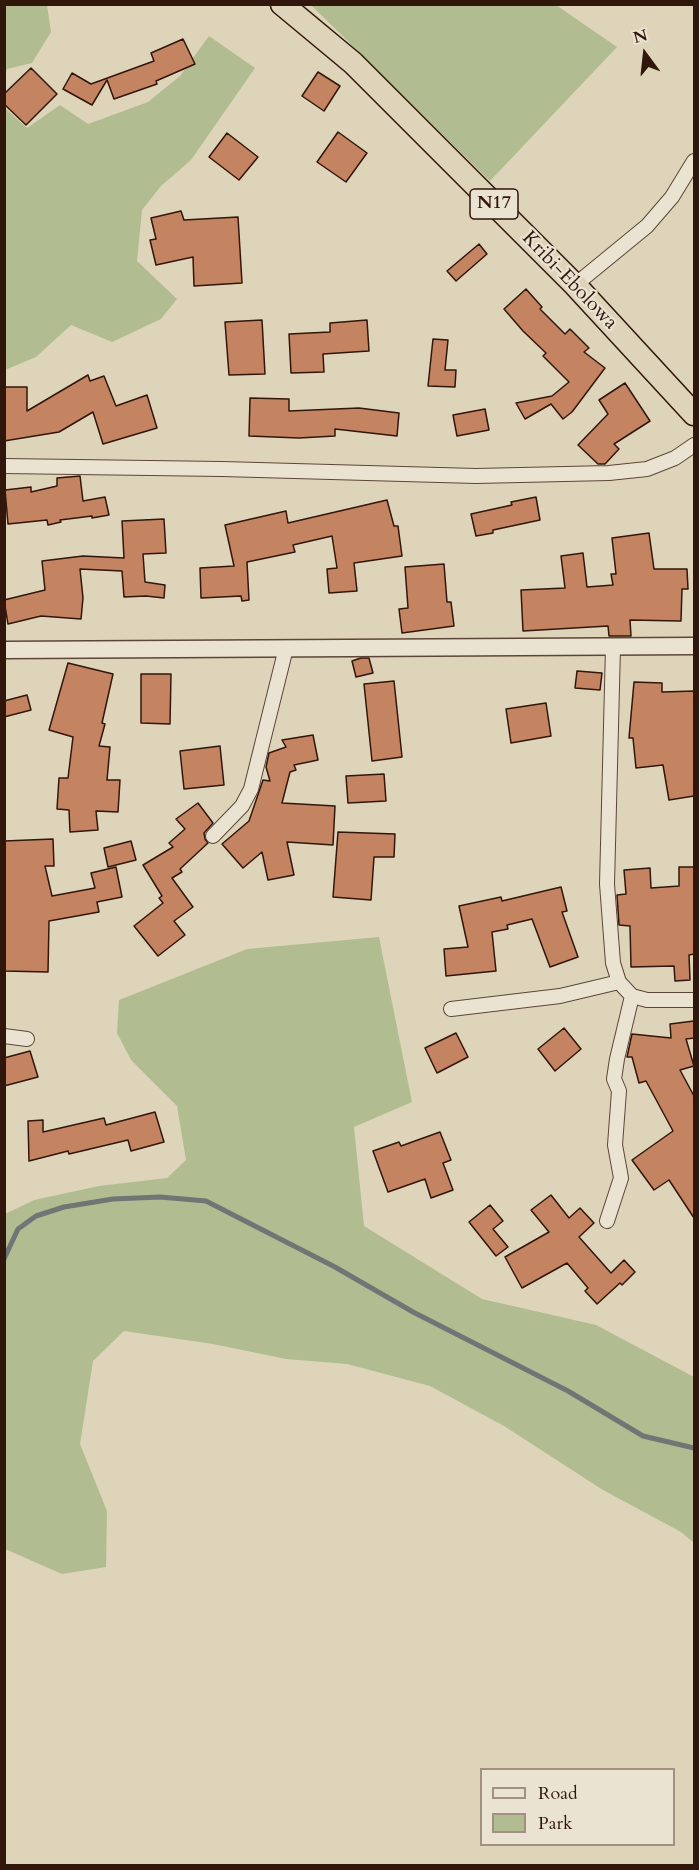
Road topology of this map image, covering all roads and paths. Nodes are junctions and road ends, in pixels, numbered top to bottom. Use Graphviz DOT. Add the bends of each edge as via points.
graph roads {
  1 [pos="282,4"];
  2 [pos="694,161"];
  3 [pos="575,285"];
  4 [pos="694,414"];
  5 [pos="694,445"];
  6 [pos="4,466"];
  7 [pos="694,646"];
  8 [pos="613,647"];
  9 [pos="286,648"];
  10 [pos="4,650"];
  11 [pos="213,836"];
  12 [pos="619,982"];
  13 [pos="632,996"];
  14 [pos="694,1000"];
  15 [pos="452,1009"];
  16 [pos="4,1036"];
  17 [pos="27,1040"];
  18 [pos="607,1221"];
  1 -- 3 [label="highway, Kribi-Ebolowa / N17" via="353,63"];
  2 -- 3 [label="street" via="672,197 647,226"];
  3 -- 4 [label="highway, Kribi-Ebolowa / N17"];
  5 -- 6 [label="street" via="647,469 609,473 476,476"];
  7 -- 8 [label="street"];
  8 -- 9 [label="street"];
  8 -- 12 [label="street" via="607,884"];
  9 -- 10 [label="street"];
  9 -- 11 [label="street" via="251,789 242,806"];
  12 -- 13 [label="street"];
  12 -- 15 [label="street" via="560,996"];
  13 -- 14 [label="street" via="647,1000"];
  13 -- 18 [label="street" via="614,1079 619,1091 615,1145 621,1178"];
  16 -- 17 [label="street"];
}
